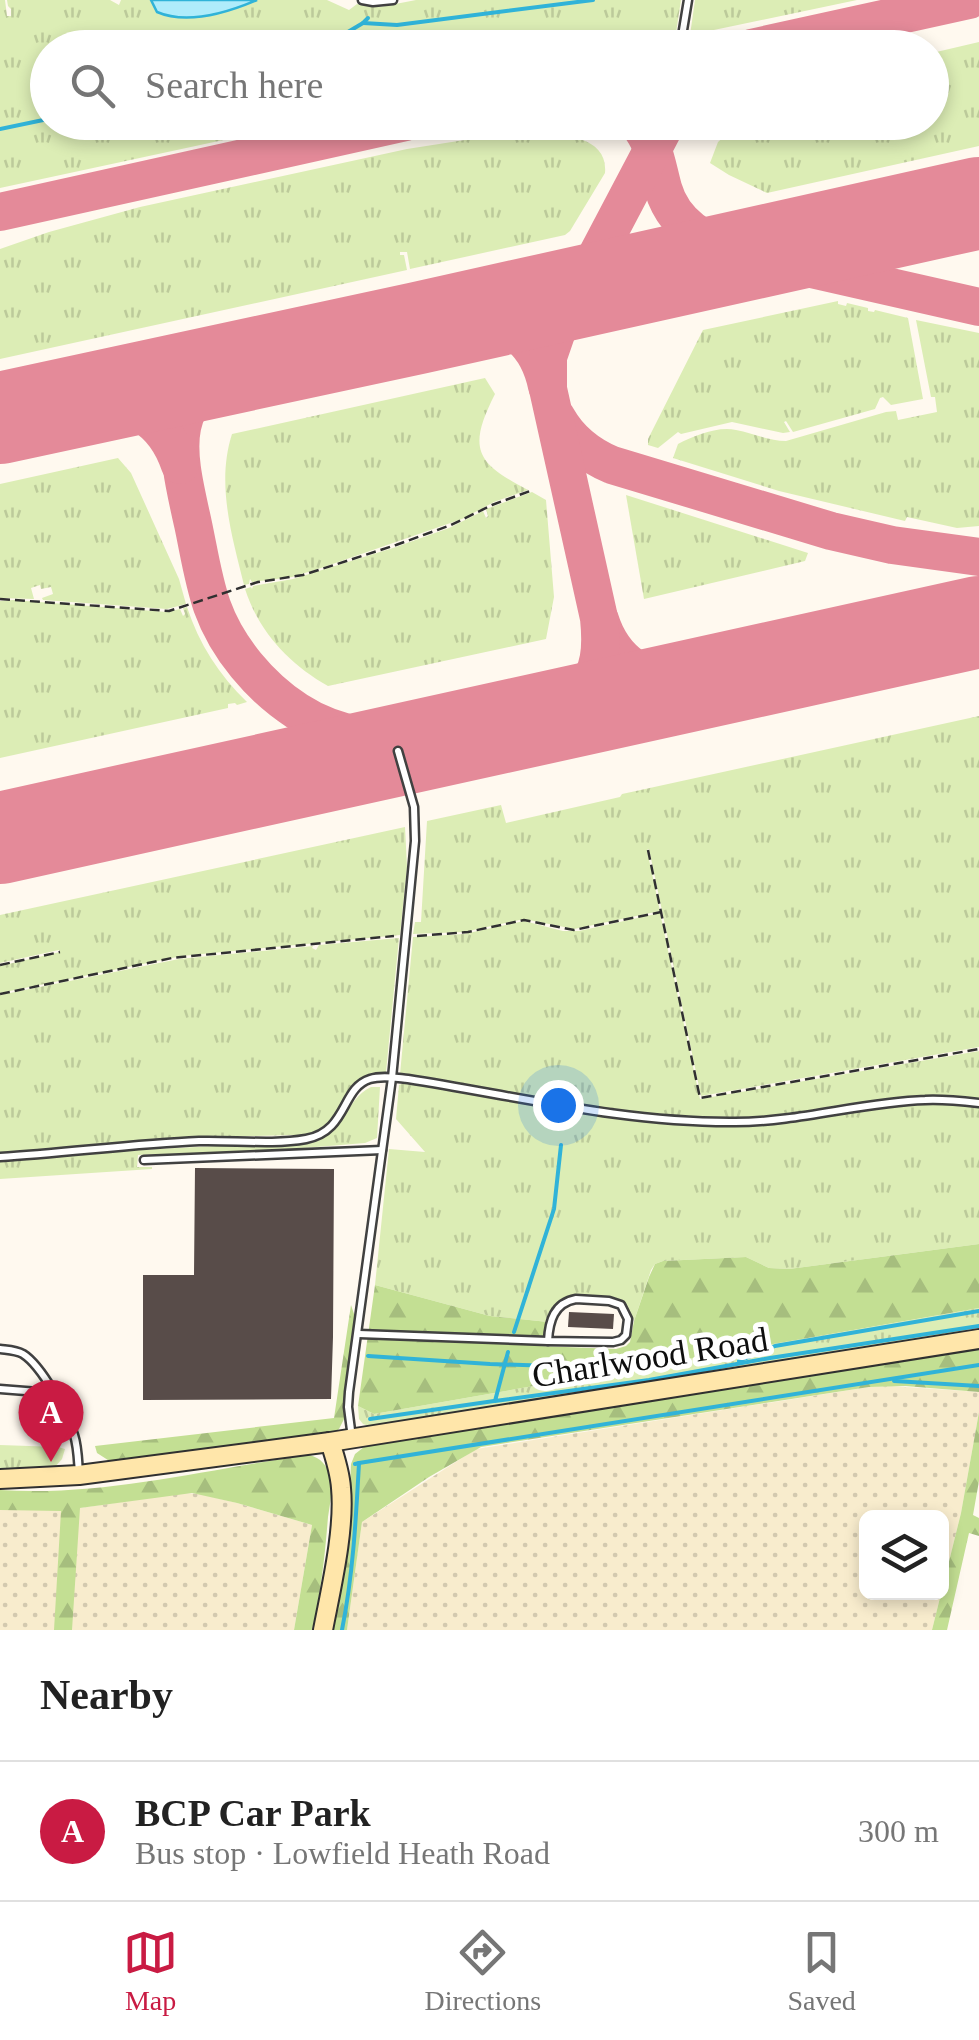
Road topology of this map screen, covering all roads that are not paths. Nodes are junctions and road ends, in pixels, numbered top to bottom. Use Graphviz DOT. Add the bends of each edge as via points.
graph roads {
  1 [pos="362,0"];
  2 [pos="393,0"];
  3 [pos="688,0"];
  4 [pos="683,30"];
  5 [pos="398,751"];
  6 [pos="392,1078"];
  7 [pos="979,1102"];
  8 [pos="382,1150"];
  9 [pos="0,1158"];
  10 [pos="144,1160"];
  11 [pos="359,1334"];
  12 [pos="979,1339"];
  13 [pos="548,1341"];
  14 [pos="0,1349"];
  15 [pos="0,1389"];
  16 [pos="53,1393"];
  17 [pos="352,1438"];
  18 [pos="330,1442"];
  19 [pos="79,1475"];
  20 [pos="0,1478"];
  21 [pos="323,1630"];
  1 -- 2 [label="lane"];
  3 -- 4 [label="lane"];
  5 -- 6 [label="lane" via="416,822"];
  6 -- 7 [label="lane" via="718,1122 919,1100"];
  6 -- 8 [label="lane"];
  6 -- 9 [label="lane" via="362,1083 332,1126 306,1139"];
  8 -- 10 [label="lane"];
  8 -- 11 [label="lane"];
  11 -- 13 [label="lane"];
  11 -- 17 [label="lane" via="348,1407"];
  12 -- 17 [label="street, Charlwood Road"];
  13 -- 13 [label="lane" via="556,1310 566,1301 612,1301 626,1312 628,1331 621,1340"];
  14 -- 16 [label="lane" via="26,1356"];
  15 -- 16 [label="lane"];
  16 -- 19 [label="lane" via="73,1431"];
  17 -- 18 [label="street, Charlwood Road"];
  18 -- 19 [label="street, Charlwood Road"];
  18 -- 21 [label="street" via="342,1496"];
  19 -- 20 [label="street, Charlwood Road"];
}
